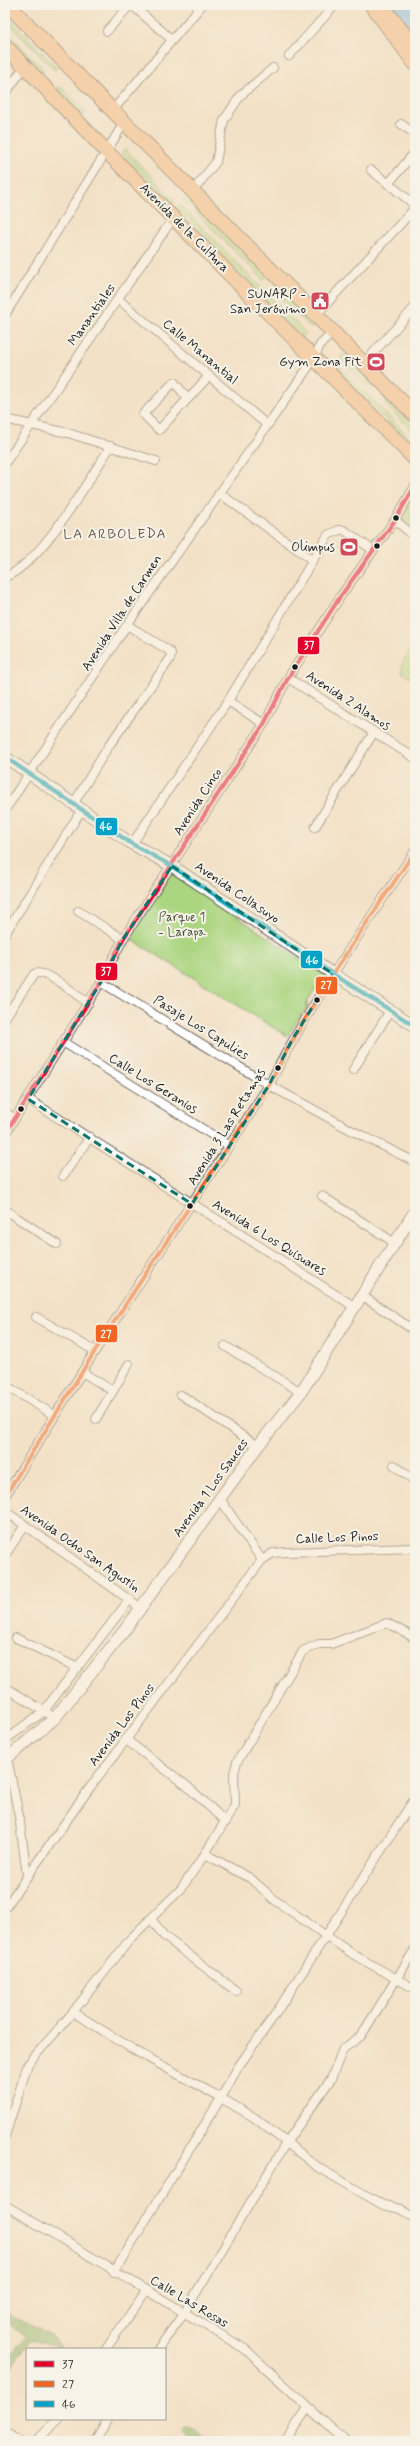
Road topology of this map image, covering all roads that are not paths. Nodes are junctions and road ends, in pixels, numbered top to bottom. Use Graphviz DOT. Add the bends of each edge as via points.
graph roads {
  1 [pos="8,5"];
  2 [pos="131,5"];
  3 [pos="202,5"];
  4 [pos="335,5"];
  5 [pos="370,5"];
  6 [pos="382,5"];
  7 [pos="107,31"];
  8 [pos="172,39"];
  9 [pos="5,46"];
  10 [pos="415,47"];
  11 [pos="288,56"];
  12 [pos="415,64"];
  13 [pos="25,66"];
  14 [pos="273,68"];
  15 [pos="5,94"];
  16 [pos="113,110"];
  17 [pos="124,123"];
  18 [pos="402,124"];
  19 [pos="415,134"];
  20 [pos="108,152"];
  21 [pos="415,152"];
  22 [pos="371,170"];
  23 [pos="388,184"];
  24 [pos="193,191"];
  25 [pos="415,207"];
  26 [pos="174,217"];
  27 [pos="118,299"];
  28 [pos="415,307"];
  29 [pos="5,315"];
  30 [pos="315,316"];
  31 [pos="332,333"];
  32 [pos="314,359"];
  33 [pos="363,364"];
  34 [pos="210,376"];
  35 [pos="188,399"];
  36 [pos="415,415"];
  37 [pos="5,419"];
  38 [pos="266,424"];
  39 [pos="29,425"];
  40 [pos="111,446"];
  41 [pos="415,459"];
  42 [pos="156,461"];
  43 [pos="5,463"];
  44 [pos="415,486"];
  45 [pos="218,493"];
  46 [pos="395,520"];
  47 [pos="415,537"];
  48 [pos="373,550"];
  49 [pos="312,560"];
  50 [pos="5,577"];
  51 [pos="127,624"];
  52 [pos="288,678"];
  53 [pos="228,701"];
  54 [pos="264,724"];
  55 [pos="374,732"];
  56 [pos="5,757"];
  57 [pos="415,758"];
  58 [pos="28,772"];
  59 [pos="78,806"];
  60 [pos="5,810"];
  61 [pos="315,827"];
  62 [pos="132,844"];
  63 [pos="415,851"];
  64 [pos="172,866"];
  65 [pos="78,911"];
  66 [pos="5,934"];
  67 [pos="123,939"];
  68 [pos="332,974"];
  69 [pos="101,982"];
  70 [pos="88,1003"];
  71 [pos="390,1011"];
  72 [pos="5,1018"];
  73 [pos="415,1026"];
  74 [pos="63,1042"];
  75 [pos="353,1070"];
  76 [pos="269,1085"];
  77 [pos="28,1099"];
  78 [pos="5,1112"];
  79 [pos="15,1119"];
  80 [pos="5,1134"];
  81 [pos="90,1137"];
  82 [pos="230,1146"];
  83 [pos="415,1162"];
  84 [pos="63,1176"];
  85 [pos="322,1196"];
  86 [pos="192,1204"];
  87 [pos="5,1210"];
  88 [pos="415,1211"];
  89 [pos="395,1243"];
  90 [pos="57,1244"];
  91 [pos="361,1295"];
  92 [pos="355,1306"];
  93 [pos="36,1317"];
  94 [pos="415,1331"];
  95 [pos="225,1346"];
  96 [pos="95,1351"];
  97 [pos="129,1364"];
  98 [pos="82,1372"];
  99 [pos="5,1385"];
  100 [pos="113,1391"];
  101 [pos="301,1392"];
  102 [pos="181,1395"];
  103 [pos="54,1415"];
  104 [pos="96,1419"];
  105 [pos="258,1446"];
  106 [pos="394,1465"];
  107 [pos="415,1481"];
  108 [pos="5,1496"];
  109 [pos="220,1500"];
  110 [pos="5,1511"];
  111 [pos="25,1524"];
  112 [pos="415,1548"];
  113 [pos="5,1555"];
  114 [pos="262,1560"];
  115 [pos="130,1599"];
  116 [pos="141,1608"];
  117 [pos="16,1638"];
  118 [pos="415,1638"];
  119 [pos="78,1668"];
  120 [pos="5,1687"];
  121 [pos="43,1712"];
  122 [pos="55,1718"];
  123 [pos="126,1739"];
  124 [pos="5,1740"];
  125 [pos="6,1759"];
  126 [pos="415,1798"];
  127 [pos="226,1822"];
  128 [pos="205,1854"];
  129 [pos="27,1874"];
  130 [pos="5,1908"];
  131 [pos="151,1919"];
  132 [pos="325,1934"];
  133 [pos="415,1949"];
  134 [pos="396,1977"];
  135 [pos="415,1989"];
  136 [pos="236,1990"];
  137 [pos="72,2012"];
  138 [pos="221,2098"];
  139 [pos="5,2136"];
  140 [pos="286,2143"];
  141 [pos="5,2205"];
  142 [pos="415,2220"];
  143 [pos="114,2272"];
  144 [pos="146,2291"];
  145 [pos="184,2313"];
  146 [pos="107,2348"];
  147 [pos="159,2348"];
  148 [pos="308,2408"];
  149 [pos="58,2420"];
  150 [pos="107,2420"];
  151 [pos="5,2431"];
  152 [pos="19,2441"];
  153 [pos="36,2441"];
  154 [pos="95,2441"];
  155 [pos="285,2441"];
  156 [pos="345,2441"];
  1 -- 16 [label="highway"];
  2 -- 7 [label="street"];
  2 -- 8 [label="street"];
  3 -- 8 [label="street"];
  4 -- 11 [label="street"];
  5 -- 12 [label="main road"];
  6 -- 10 [label="main road"];
  8 -- 16 [label="street"];
  9 -- 13 [label="highway, Avenida de la Cultura"];
  13 -- 15 [label="street"];
  13 -- 20 [label="highway, Avenida de la Cultura"];
  14 -- 24 [label="street" via="241,95 224,120 216,162"];
  16 -- 17 [label="highway"];
  17 -- 20 [label="street"];
  17 -- 24 [label="highway"];
  18 -- 19 [label="street"];
  20 -- 26 [label="highway, Avenida de la Cultura"];
  20 -- 29 [label="street"];
  21 -- 23 [label="street"];
  22 -- 23 [label="street"];
  23 -- 25 [label="street"];
  24 -- 30 [label="highway"];
  25 -- 30 [label="street"];
  26 -- 27 [label="street, Manantiales"];
  26 -- 32 [label="highway, Avenida de la Cultura"];
  27 -- 34 [label="street, Calle Manantial"];
  27 -- 39 [label="street, Manantiales"];
  28 -- 33 [label="street"];
  30 -- 31 [label="highway"];
  31 -- 32 [label="street, Avenida Villa de Carmen" via="320,345"];
  31 -- 33 [label="highway"];
  32 -- 38 [label="street, Avenida Villa de Carmen"];
  32 -- 41 [label="highway, Avenida de la Cultura"];
  33 -- 36 [label="highway"];
  34 -- 35 [label="street"];
  34 -- 38 [label="street, Calle Manantial"];
  35 -- 35 [label="street" via="159,430 142,414 174,382"];
  37 -- 39 [label="street"];
  38 -- 45 [label="street, Avenida Villa de Carmen"];
  39 -- 40 [label="street"];
  39 -- 43 [label="street, Manantiales"];
  40 -- 42 [label="street"];
  40 -- 50 [label="street" via="43,546 24,566"];
  44 -- 46 [label="street, Avenida Cinco"];
  45 -- 49 [label="street"];
  45 -- 51 [label="street, Avenida Villa de Carmen"];
  46 -- 47 [label="street"];
  46 -- 48 [label="street, Avenida Cinco"];
  48 -- 49 [label="street" via="350,532 339,530 328,535"];
  48 -- 52 [label="street, Avenida Cinco"];
  49 -- 53 [label="street"];
  51 -- 58 [label="street, Avenida Villa de Carmen" via="97,673"];
  51 -- 59 [label="street" via="168,650 171,653 170,658 108,747"];
  52 -- 54 [label="street, Avenida Cinco"];
  52 -- 55 [label="street, Avenida 2 Alamos"];
  53 -- 54 [label="street"];
  53 -- 62 [label="street"];
  54 -- 64 [label="street, Avenida Cinco"];
  55 -- 57 [label="street, Avenida 2 Alamos"];
  55 -- 61 [label="street"];
  56 -- 58 [label="street, Avenida Collasuyo"];
  58 -- 59 [label="street, Avenida Collasuyo"];
  58 -- 60 [label="street, Avenida Villa de Carmen"];
  59 -- 62 [label="street, Avenida Collasuyo"];
  59 -- 66 [label="street"];
  62 -- 64 [label="street, Avenida Collasuyo"];
  63 -- 68 [label="street, Avenida 3 Las Retamas"];
  64 -- 67 [label="street, Avenida Cinco"];
  64 -- 68 [label="street, Avenida Collasuyo"];
  65 -- 67 [label="street"];
  67 -- 69 [label="street, Avenida Cinco"];
  68 -- 71 [label="street, Avenida Collasuyo"];
  68 -- 76 [label="street, Avenida 3 Las Retamas" via="292,1040"];
  69 -- 70 [label="street, Avenida Cinco"];
  69 -- 76 [label="street, Pasaje Los Capulies"];
  70 -- 72 [label="street" via="47,974 37,972"];
  70 -- 74 [label="street, Avenida Cinco"];
  71 -- 73 [label="street, Avenida Collasuyo"];
  71 -- 75 [label="street"];
  74 -- 77 [label="street, Avenida Cinco"];
  74 -- 82 [label="street, Calle Los Geranios"];
  76 -- 82 [label="street, Avenida 3 Las Retamas"];
  76 -- 83 [label="street, Pasaje Los Capulies"];
  77 -- 79 [label="street, Avenida Cinco"];
  77 -- 81 [label="street, Avenida 6 Los Quisuares"];
  78 -- 79 [label="street"];
  79 -- 80 [label="street, Avenida Cinco"];
  81 -- 84 [label="street"];
  81 -- 86 [label="street, Avenida 6 Los Quisuares"];
  82 -- 86 [label="street, Avenida 3 Las Retamas"];
  85 -- 89 [label="street"];
  86 -- 92 [label="street, Avenida 6 Los Quisuares"];
  86 -- 96 [label="street, Avenida 3 Las Retamas"];
  87 -- 90 [label="street"];
  88 -- 89 [label="street, Avenida 1 Los Sauces"];
  89 -- 91 [label="street, Avenida 1 Los Sauces"];
  91 -- 92 [label="street, Avenida 1 Los Sauces"];
  91 -- 94 [label="street"];
  92 -- 101 [label="street, Avenida 1 Los Sauces"];
  93 -- 96 [label="street"];
  95 -- 101 [label="street"];
  96 -- 98 [label="street, Avenida 3 Las Retamas"];
  97 -- 100 [label="street"];
  98 -- 100 [label="street"];
  98 -- 103 [label="street, Avenida 3 Las Retamas"];
  99 -- 103 [label="street"];
  100 -- 104 [label="street"];
  101 -- 105 [label="street, Avenida 1 Los Sauces"];
  102 -- 105 [label="street"];
  103 -- 108 [label="street, Avenida 3 Las Retamas"];
  105 -- 109 [label="street, Avenida 1 Los Sauces"];
  106 -- 107 [label="street"];
  109 -- 114 [label="street"];
  109 -- 116 [label="street, Avenida 1 Los Sauces"];
  110 -- 111 [label="street, Avenida Ocho San Agustín"];
  111 -- 113 [label="street"];
  111 -- 115 [label="street, Avenida Ocho San Agustín"];
  112 -- 114 [label="street, Calle Los Pinos" via="273,1553"];
  114 -- 123 [label="street, Avenida Los Pinos"];
  115 -- 116 [label="street, Avenida Ocho San Agustín"];
  115 -- 119 [label="street"];
  116 -- 122 [label="street, Avenida 1 Los Sauces"];
  117 -- 119 [label="street"];
  118 -- 127 [label="street" via="387,1623 331,1644 319,1644 303,1651 237,1762 234,1773 236,1805"];
  119 -- 121 [label="street"];
  120 -- 121 [label="street"];
  121 -- 122 [label="street"];
  121 -- 124 [label="street"];
  122 -- 125 [label="street, Avenida 1 Los Sauces"];
  123 -- 127 [label="street" via="187,1786"];
  123 -- 129 [label="street, Avenida Los Pinos"];
  125 -- 129 [label="street" via="19,1816"];
  126 -- 132 [label="street"];
  127 -- 128 [label="street"];
  128 -- 131 [label="street" via="181,1889"];
  128 -- 132 [label="street" via="250,1878 276,1901"];
  129 -- 130 [label="street, Avenida Los Pinos"];
  131 -- 136 [label="street" via="164,1936"];
  131 -- 137 [label="street" via="131,1938"];
  132 -- 134 [label="street" via="354,1955"];
  132 -- 138 [label="street" via="274,2016 238,2066"];
  133 -- 134 [label="street"];
  134 -- 135 [label="street"];
  134 -- 140 [label="street" via="361,2036 344,2049 331,2079"];
  137 -- 138 [label="street"];
  137 -- 139 [label="street" via="28,2064"];
  138 -- 140 [label="street" via="255,2118"];
  138 -- 143 [label="street"];
  140 -- 142 [label="street" via="319,2168 383,2205 401,2210"];
  140 -- 145 [label="street"];
  141 -- 143 [label="street, Calle Las Rosas"];
  143 -- 144 [label="street, Calle Las Rosas"];
  144 -- 145 [label="street, Calle Las Rosas"];
  144 -- 146 [label="street"];
  145 -- 147 [label="street"];
  145 -- 148 [label="street, Calle Las Rosas" via="245,2349"];
  148 -- 155 [label="street"];
  148 -- 156 [label="street, Calle Las Rosas"];
  149 -- 153 [label="street"];
  150 -- 154 [label="street"];
  151 -- 152 [label="street"];
}
